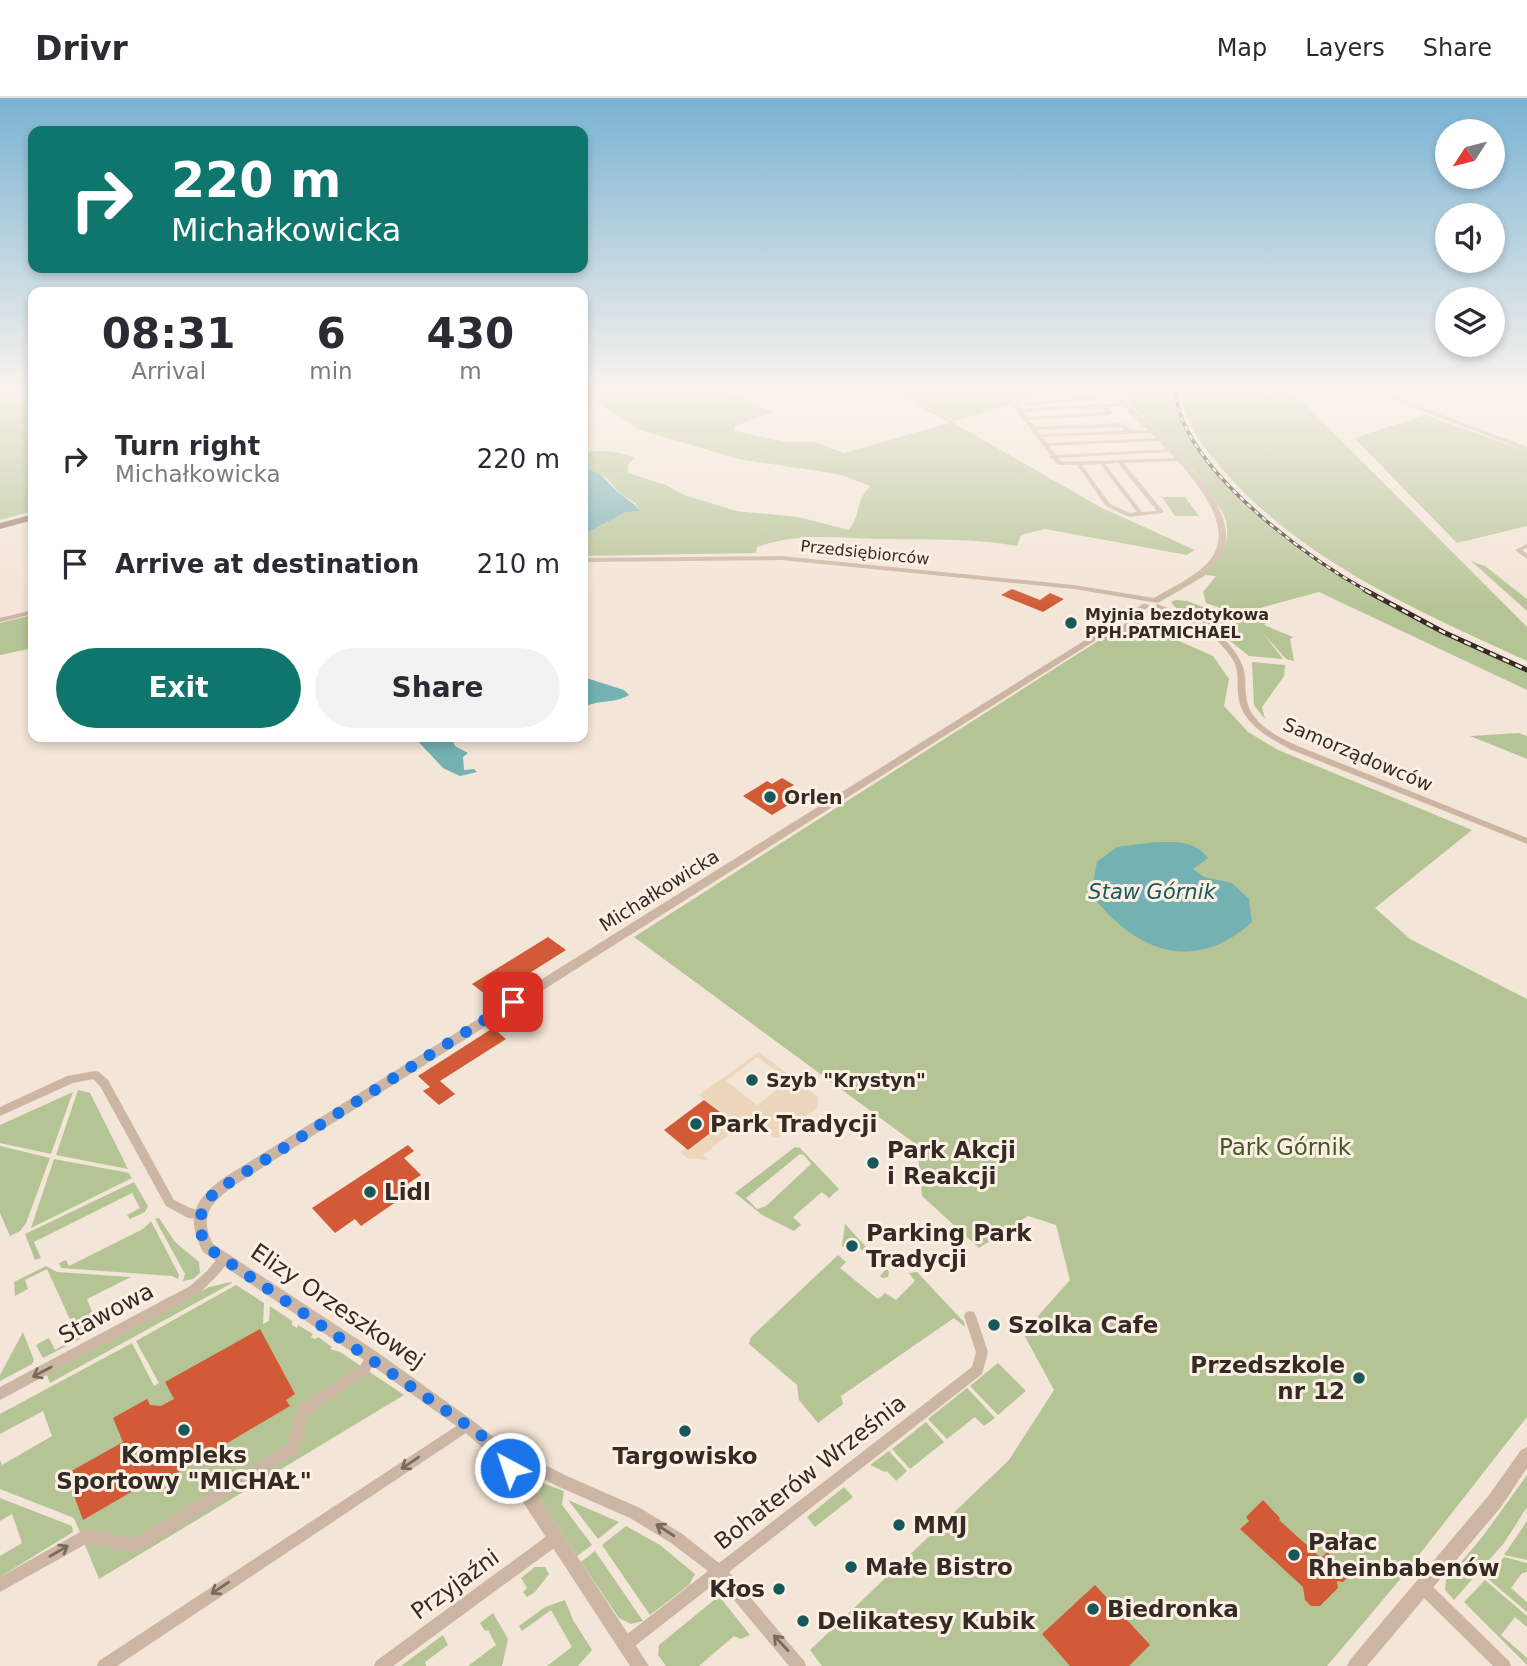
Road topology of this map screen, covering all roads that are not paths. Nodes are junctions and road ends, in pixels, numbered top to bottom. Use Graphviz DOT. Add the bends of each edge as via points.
graph roads {
  1 [pos="1057,461"];
  2 [pos="1118,461"];
  3 [pos="1119,461"];
  4 [pos="1180,461"];
  5 [pos="1102,463"];
  6 [pos="1079,464"];
  7 [pos="1141,514"];
  8 [pos="28,518"];
  9 [pos="0,526"];
  10 [pos="1527,546"];
  11 [pos="1527,557"];
  12 [pos="588,560"];
  13 [pos="1150,603"];
  14 [pos="28,613"];
  15 [pos="0,620"];
  16 [pos="1527,841"];
  17 [pos="0,1112"];
  18 [pos="201,1214"];
  19 [pos="223,1259"];
  20 [pos="970,1316"];
  21 [pos="372,1357"];
  22 [pos="0,1394"];
  23 [pos="467,1425"];
  24 [pos="490,1444"];
  25 [pos="1527,1455"];
  26 [pos="556,1538"];
  27 [pos="719,1571"];
  28 [pos="0,1585"];
  29 [pos="1424,1588"];
  30 [pos="626,1644"];
  31 [pos="104,1666"];
  32 [pos="382,1666"];
  33 [pos="640,1666"];
  34 [pos="799,1666"];
  35 [pos="1356,1666"];
  36 [pos="1504,1666"];
  1 -- 6 [label="street"];
  2 -- 5 [label="street"];
  3 -- 7 [label="street" via="1161,512"];
  4 -- 13 [label="street, Michałkowicka" via="1215,504 1223,541 1212,562"];
  5 -- 6 [label="street"];
  5 -- 7 [label="street"];
  6 -- 7 [label="street" via="1108,505 1129,515"];
  8 -- 9 [label="main road"];
  10 -- 11 [label="street" via="1518,550"];
  12 -- 13 [label="street, Przedsiębiorców" via="781,558 1074,587"];
  13 -- 16 [label="street, Samorządowców" via="1199,626 1227,647 1240,668 1246,710 1272,735 1294,748"];
  13 -- 18 [label="street, Michałkowicka" via="230,1181 205,1203"];
  14 -- 15 [label="street"];
  17 -- 18 [label="street" via="71,1079 95,1075 104,1083 170,1203"];
  18 -- 19 [label="street, Elizy Orzeszkowej" via="201,1237"];
  19 -- 21 [label="street, Elizy Orzeszkowej"];
  19 -- 22 [label="street, Stawowa, one-way" via="194,1290"];
  20 -- 27 [label="street, Bohaterów Września" via="982,1352 978,1370"];
  21 -- 23 [label="street, Elizy Orzeszkowej"];
  28 -- 21 [label="street, one-way" via="85,1537 127,1546 142,1542 294,1448 303,1410 364,1370"];
  23 -- 24 [label="street, Elizy Orzeszkowej"];
  23 -- 31 [label="street, one-way"];
  24 -- 26 [label="street, Elizy Orzeszkowej"];
  27 -- 24 [label="street, one-way" via="655,1524"];
  25 -- 29 [label="street"];
  26 -- 30 [label="street, Elizy Orzeszkowej"];
  26 -- 32 [label="street, Przyjaźni"];
  27 -- 30 [label="street, Bohaterów Września"];
  34 -- 27 [label="street, one-way"];
  29 -- 35 [label="street"];
  29 -- 36 [label="street"];
  30 -- 33 [label="street, Elizy Orzeszkowej"];
}
